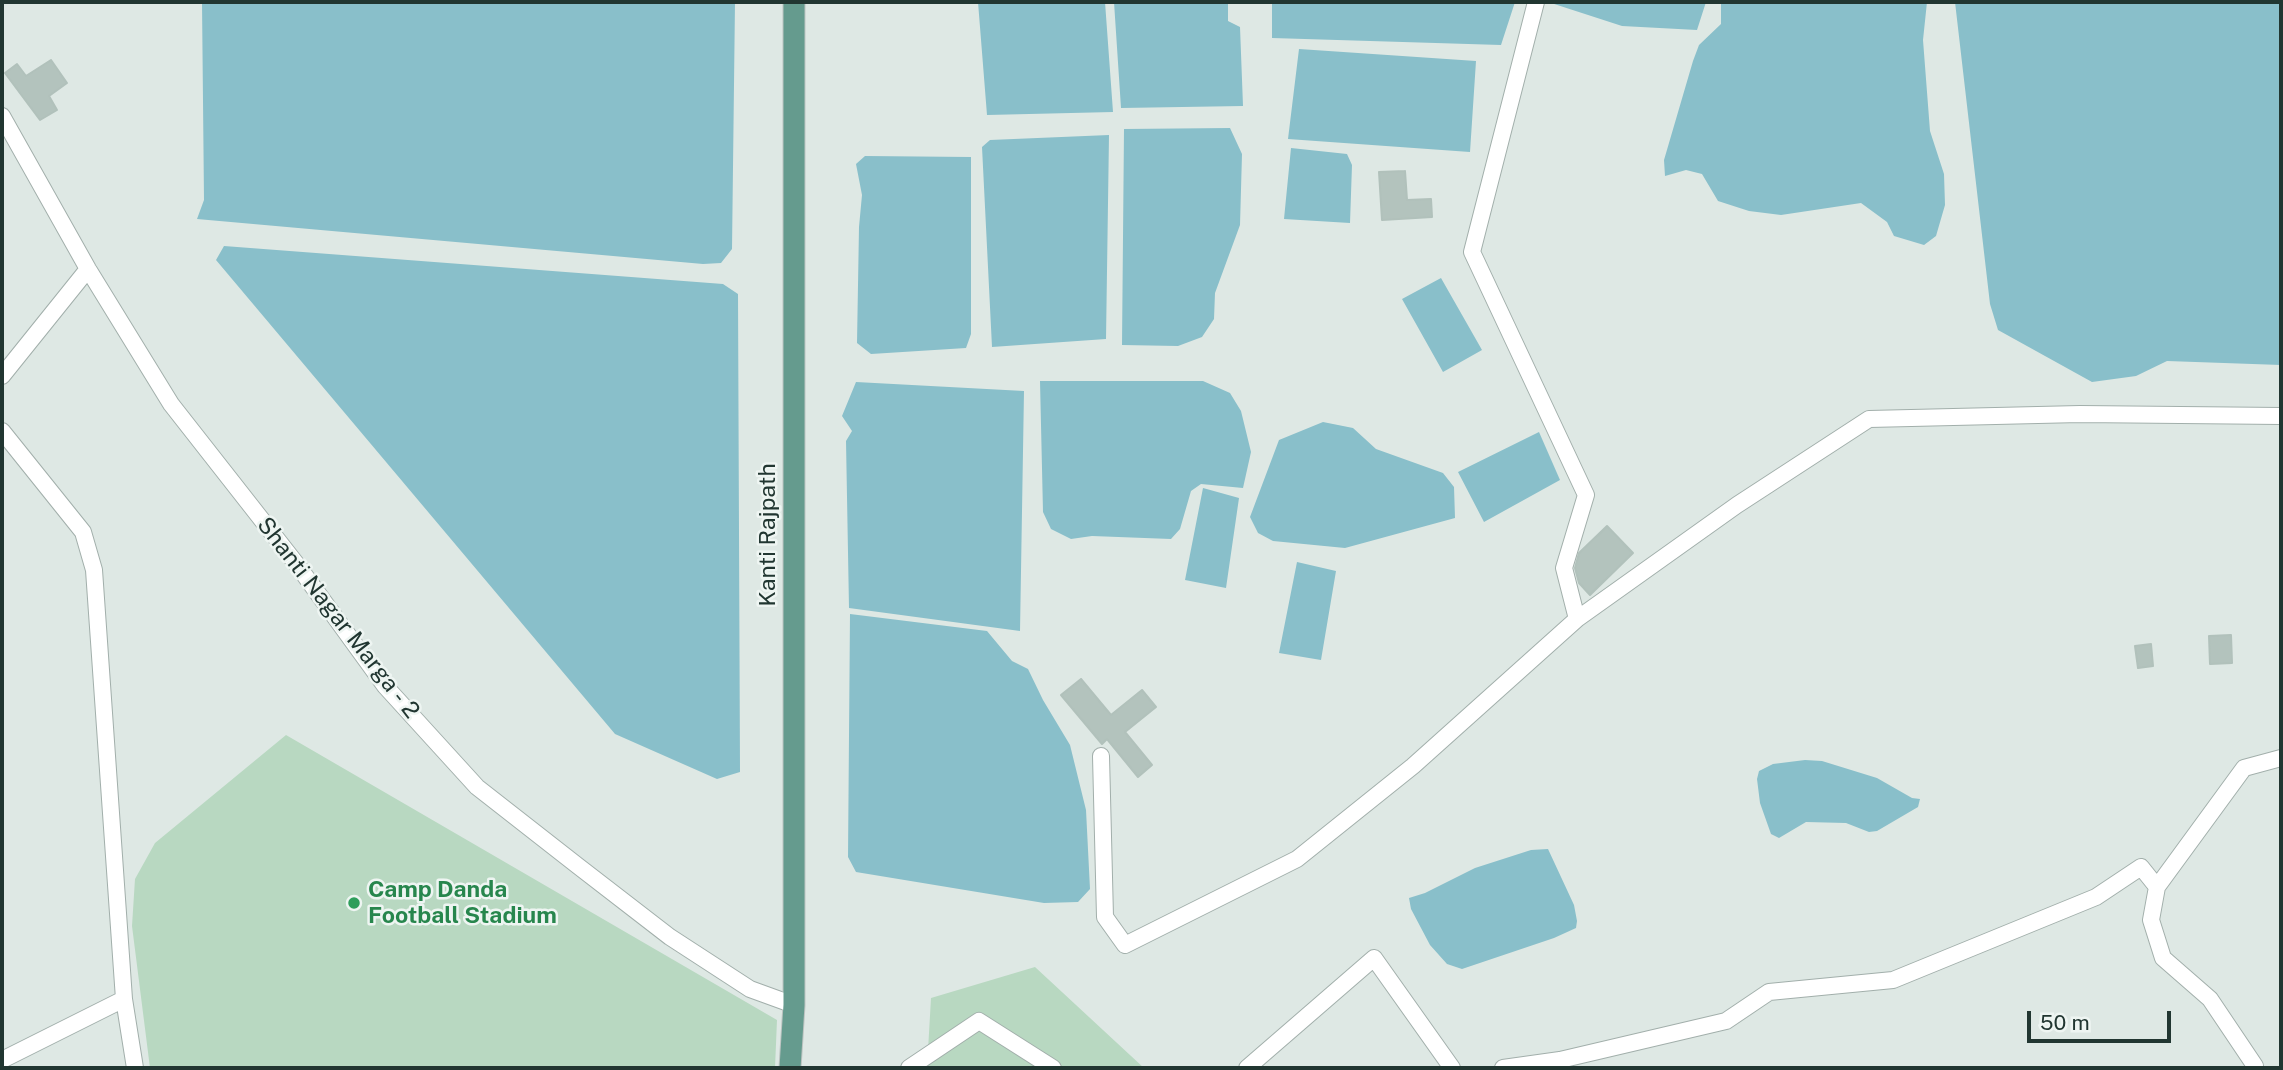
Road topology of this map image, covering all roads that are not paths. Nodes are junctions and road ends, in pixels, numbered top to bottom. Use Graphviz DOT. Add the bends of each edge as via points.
graph roads {
  1 [pos="794,2"];
  2 [pos="1535,2"];
  3 [pos="2,116"];
  4 [pos="88,270"];
  5 [pos="2,374"];
  6 [pos="2281,416"];
  7 [pos="2,430"];
  8 [pos="1577,619"];
  9 [pos="1101,756"];
  10 [pos="2281,758"];
  11 [pos="2157,887"];
  12 [pos="124,999"];
  13 [pos="794,1005"];
  14 [pos="2,1060"];
  15 [pos="135,1068"];
  16 [pos="790,1068"];
  17 [pos="909,1068"];
  18 [pos="1053,1068"];
  19 [pos="1247,1068"];
  20 [pos="1452,1068"];
  21 [pos="1503,1068"];
  22 [pos="2253,1068"];
  1 -- 13 [label="main road, Kanti Rajpath"];
  2 -- 8 [label="street" via="1472,252 1586,495 1564,568"];
  3 -- 4 [label="street, Shanti Nagar Marga - 2"];
  4 -- 5 [label="street"];
  4 -- 13 [label="street, Shanti Nagar Marga - 2" via="171,404 385,686 477,787 670,937 750,989"];
  6 -- 8 [label="street" via="1869,419 1737,505"];
  7 -- 12 [label="street" via="83,532 94,570"];
  8 -- 9 [label="street" via="1413,766 1297,859 1125,945 1105,917"];
  10 -- 11 [label="street" via="2244,768"];
  11 -- 21 [label="street" via="2141,867 2096,897 1893,980 1769,992 1726,1021 1560,1060"];
  11 -- 22 [label="street" via="2151,920 2163,958 2210,999"];
  12 -- 14 [label="street"];
  12 -- 15 [label="street"];
  13 -- 16 [label="main road, Kanti Rajpath"];
  17 -- 18 [label="street" via="979,1021"];
  19 -- 20 [label="street" via="1374,958"];
}
